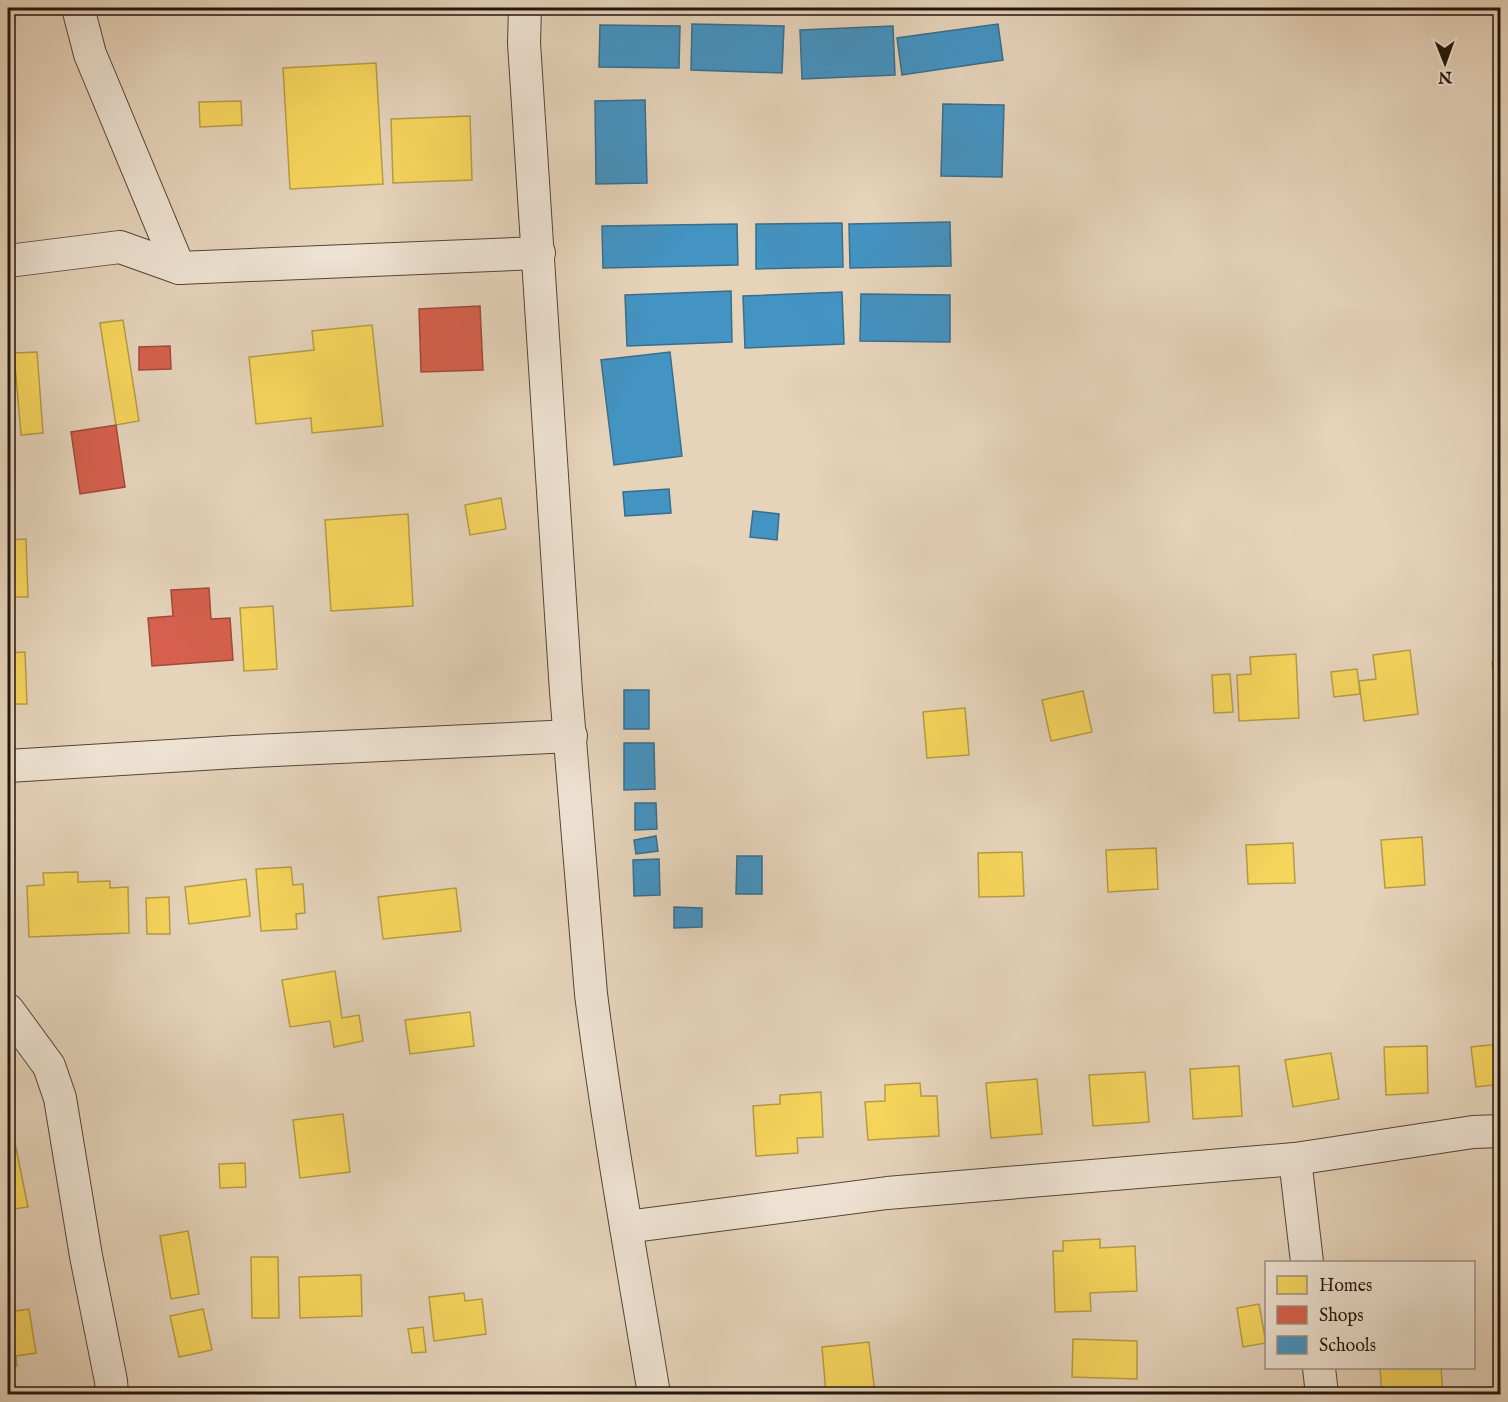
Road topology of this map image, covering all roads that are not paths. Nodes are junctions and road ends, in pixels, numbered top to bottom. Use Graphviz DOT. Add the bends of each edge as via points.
graph roads {
  1 [pos="78,8"];
  2 [pos="525,8"];
  3 [pos="539,253"];
  4 [pos="8,261"];
  5 [pos="179,268"];
  6 [pos="571,736"];
  7 [pos="8,766"];
  8 [pos="12,1022"];
  9 [pos="1500,1131"];
  10 [pos="1295,1159"];
  11 [pos="626,1227"];
  12 [pos="1307,1261"];
  13 [pos="1319,1369"];
  14 [pos="112,1395"];
  15 [pos="654,1395"];
  16 [pos="1322,1395"];
  1 -- 5 [label="street" via="90,54"];
  2 -- 3 [label="street"];
  3 -- 5 [label="street"];
  3 -- 6 [label="street"];
  4 -- 5 [label="street" via="120,247"];
  6 -- 7 [label="street"];
  6 -- 11 [label="street" via="591,994"];
  8 -- 14 [label="street" via="49,1066 60,1098"];
  9 -- 10 [label="street"];
  10 -- 11 [label="street" via="887,1193"];
  10 -- 12 [label="street"];
  11 -- 15 [label="street"];
  13 -- 16 [label="street"];
}
